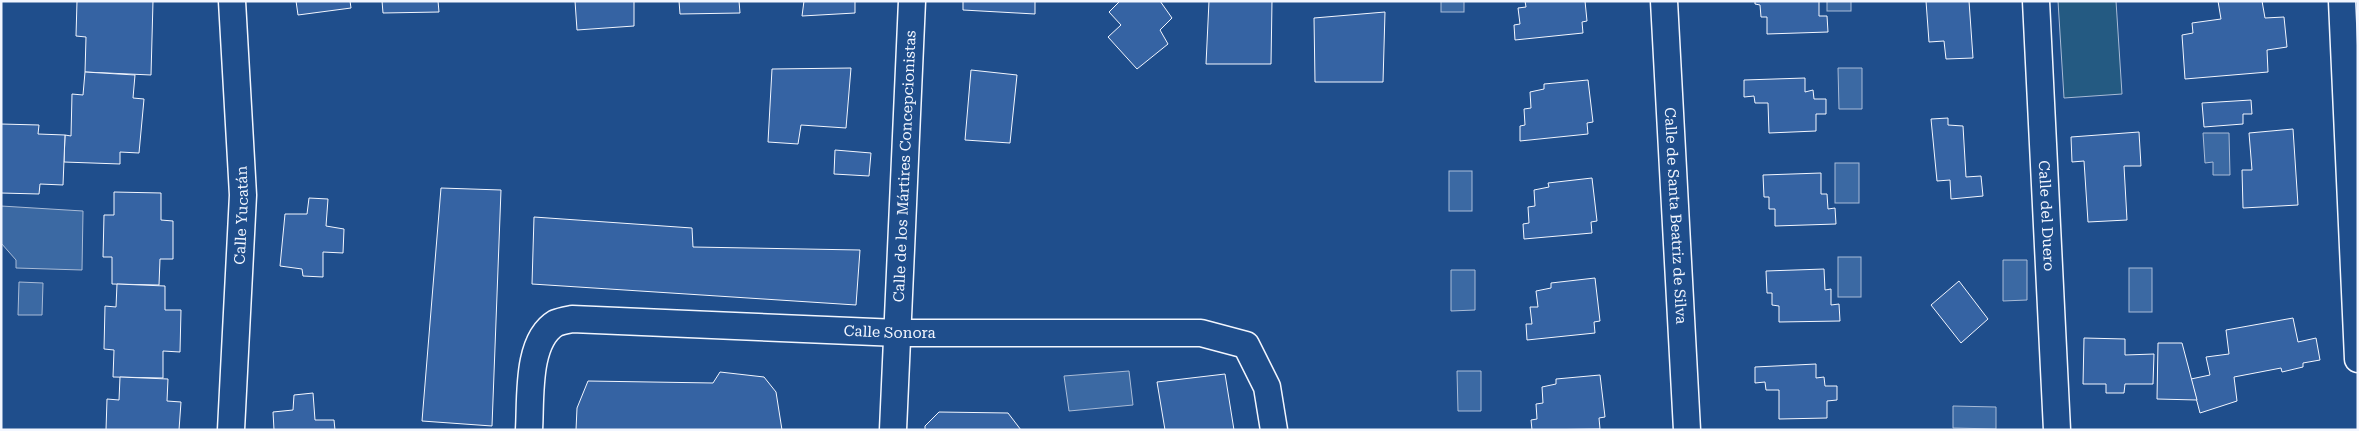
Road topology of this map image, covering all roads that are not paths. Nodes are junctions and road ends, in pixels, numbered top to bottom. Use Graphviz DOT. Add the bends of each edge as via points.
graph roads {
  1 [pos="232,1"];
  2 [pos="912,1"];
  3 [pos="1664,1"];
  4 [pos="2036,1"];
  5 [pos="2342,1"];
  6 [pos="898,333"];
  7 [pos="2358,359"];
  8 [pos="231,430"];
  9 [pos="529,430"];
  10 [pos="894,430"];
  11 [pos="1274,430"];
  12 [pos="1687,430"];
  13 [pos="2057,430"];
  1 -- 8 [label="street, Calle Yucatán" via="243,195"];
  2 -- 6 [label="street, Calle de los Mártires Concepcionistas"];
  3 -- 12 [label="street, Calle de Santa Beatriz de Silva"];
  4 -- 13 [label="street, Calle del Duero"];
  5 -- 7 [label="street"];
  6 -- 9 [label="street, Calle Sonora" via="572,319 557,322 542,336 534,359"];
  6 -- 10 [label="street, Calle de los Mártires Concepcionistas"];
  6 -- 11 [label="street, Calle Sonora" via="1201,333 1246,345 1267,387"];
}
